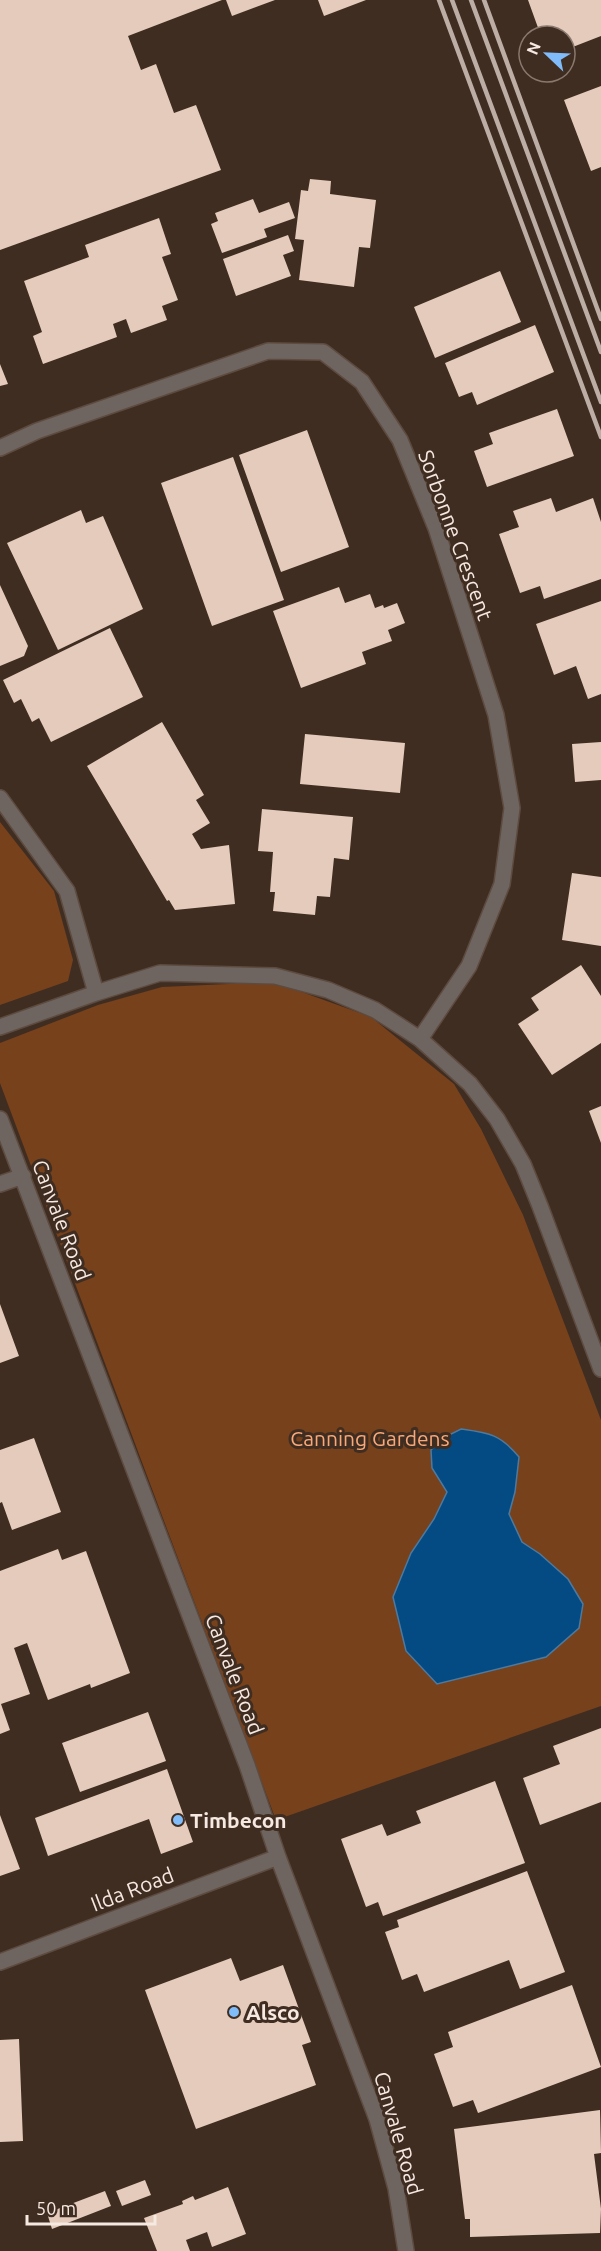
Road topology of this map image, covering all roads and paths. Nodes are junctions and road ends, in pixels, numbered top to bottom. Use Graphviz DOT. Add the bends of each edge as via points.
graph roads {
  1 [pos="0,448"];
  2 [pos="0,798"];
  3 [pos="96,993"];
  4 [pos="0,1027"];
  5 [pos="420,1039"];
  6 [pos="0,1119"];
  7 [pos="23,1176"];
  8 [pos="0,1184"];
  9 [pos="601,1369"];
  10 [pos="278,1857"];
  11 [pos="0,1962"];
  12 [pos="406,2251"];
  1 -- 5 [label="street, Sorbonne Crescent" via="37,431 268,351 323,352 362,382 400,441 436,528 496,715 512,808 502,884 486,925 469,966"];
  2 -- 3 [label="street" via="68,891"];
  3 -- 4 [label="street"];
  3 -- 5 [label="street" via="160,973 275,976 375,1010"];
  5 -- 9 [label="street" via="470,1084 497,1119 523,1164"];
  6 -- 7 [label="street, Canvale Road"];
  7 -- 8 [label="street"];
  7 -- 10 [label="street, Canvale Road" via="247,1765"];
  10 -- 11 [label="street, Ilda Road"];
  10 -- 12 [label="street, Canvale Road" via="377,2119 396,2188"];
}
